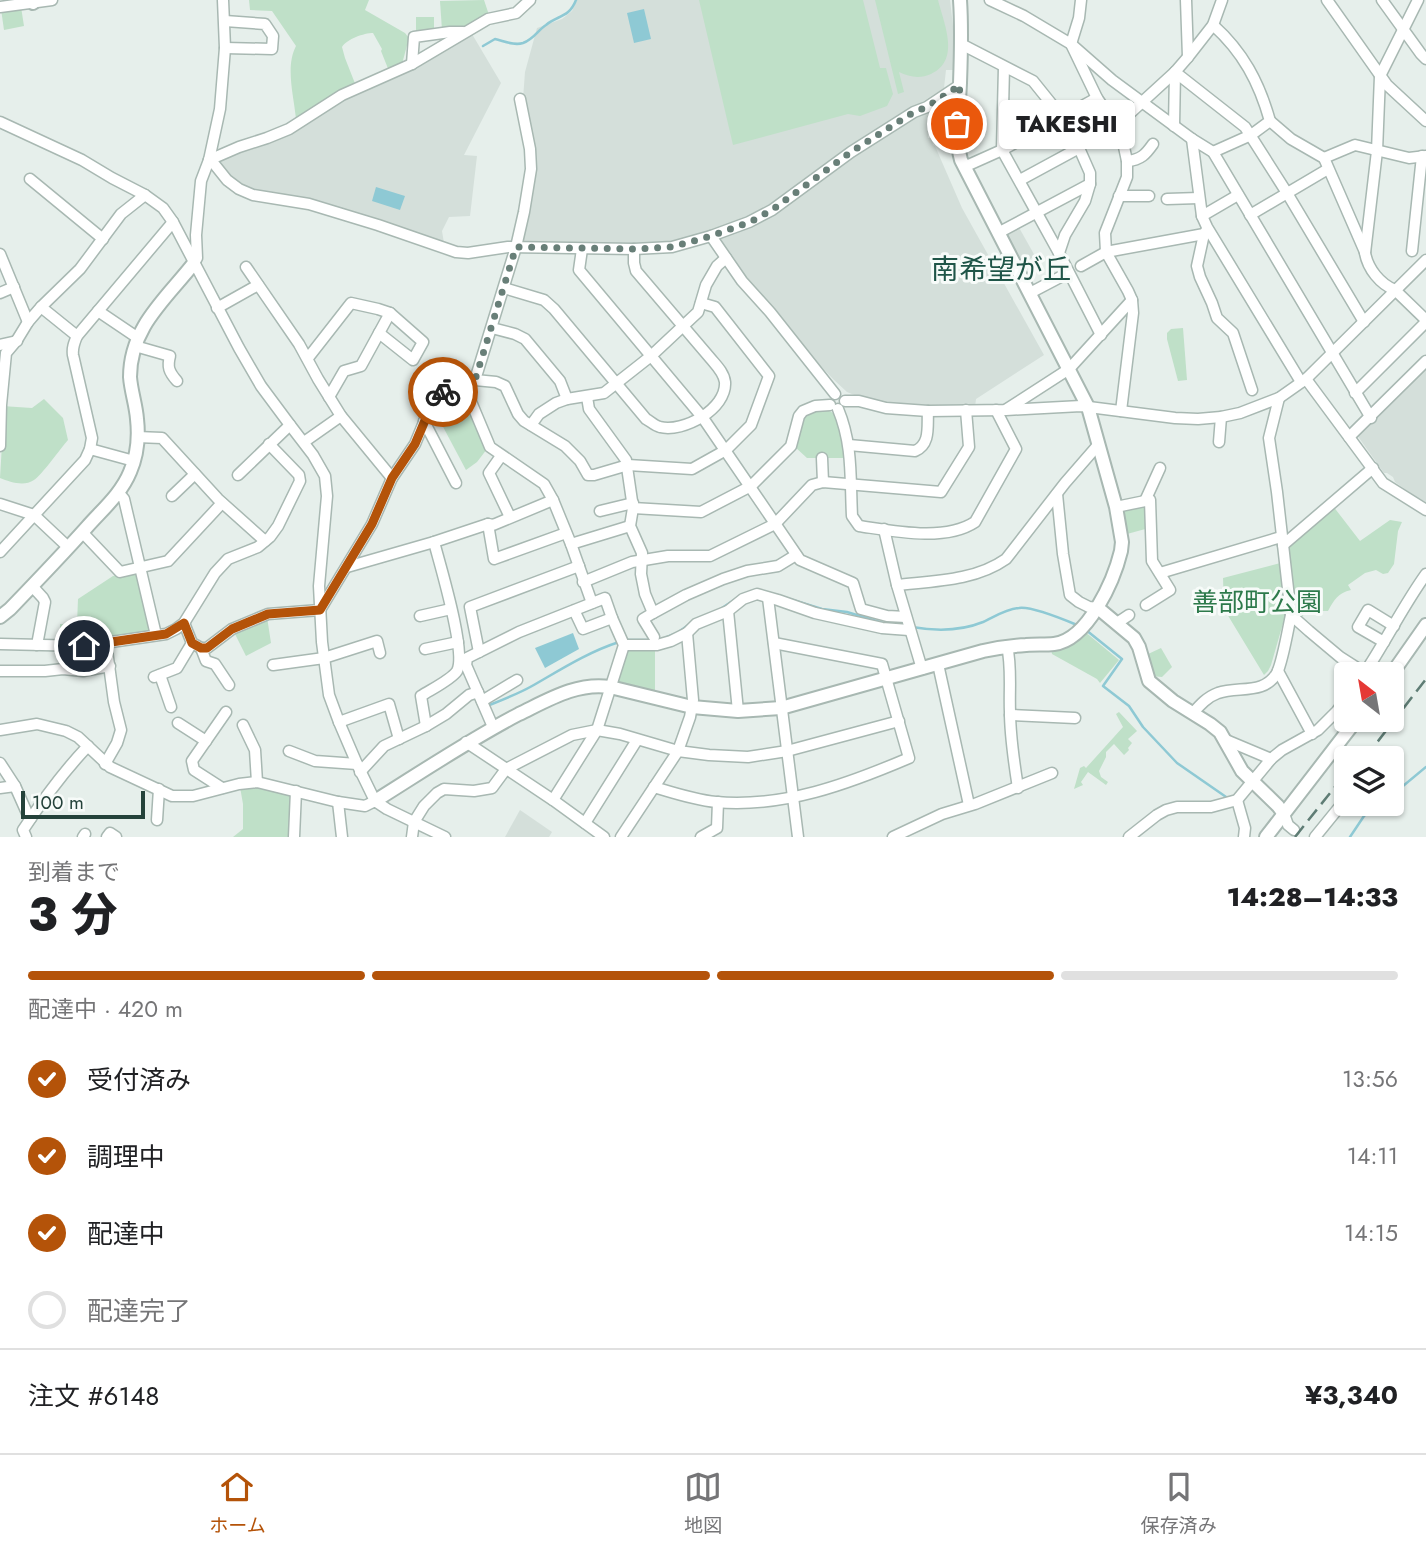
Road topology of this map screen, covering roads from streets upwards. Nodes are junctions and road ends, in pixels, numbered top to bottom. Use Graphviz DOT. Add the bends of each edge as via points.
graph roads {
  1 [pos="52,0"];
  2 [pos="223,0"];
  3 [pos="530,0"];
  4 [pos="960,0"];
  5 [pos="990,0"];
  6 [pos="1081,0"];
  7 [pos="1186,0"];
  8 [pos="1222,0"];
  9 [pos="1327,0"];
  10 [pos="1382,0"];
  11 [pos="1418,0"];
  12 [pos="33,2"];
  13 [pos="0,7"];
  14 [pos="225,21"];
  15 [pos="1213,25"];
  16 [pos="1403,29"];
  17 [pos="465,32"];
  18 [pos="961,44"];
  19 [pos="1071,44"];
  20 [pos="225,50"];
  21 [pos="1188,57"];
  22 [pos="1426,60"];
  23 [pos="412,64"];
  24 [pos="1004,67"];
  25 [pos="1175,72"];
  26 [pos="1380,76"];
  27 [pos="960,85"];
  28 [pos="1097,98"];
  29 [pos="520,99"];
  30 [pos="1143,102"];
  31 [pos="1062,117"];
  32 [pos="1270,121"];
  33 [pos="1426,121"];
  34 [pos="0,122"];
  35 [pos="1116,126"];
  36 [pos="1174,126"];
  37 [pos="1251,135"];
  38 [pos="1192,139"];
  39 [pos="1153,144"];
  40 [pos="1079,148"];
  41 [pos="1002,150"];
  42 [pos="1377,151"];
  43 [pos="1213,152"];
  44 [pos="1424,156"];
  45 [pos="1324,158"];
  46 [pos="209,160"];
  47 [pos="1127,161"];
  48 [pos="964,167"];
  49 [pos="1328,169"];
  50 [pos="30,179"];
  51 [pos="1020,180"];
  52 [pos="1090,184"];
  53 [pos="1287,194"];
  54 [pos="145,195"];
  55 [pos="1238,195"];
  56 [pos="1119,196"];
  57 [pos="1149,196"];
  58 [pos="1199,198"];
  59 [pos="1167,199"];
  60 [pos="1037,212"];
  61 [pos="1250,215"];
  62 [pos="1202,216"];
  63 [pos="173,222"];
  64 [pos="1206,231"];
  65 [pos="998,233"];
  66 [pos="711,236"];
  67 [pos="103,239"];
  68 [pos="516,247"];
  69 [pos="582,249"];
  70 [pos="634,249"];
  71 [pos="1412,251"];
  72 [pos="1106,252"];
  73 [pos="1059,253"];
  74 [pos="1365,253"];
  75 [pos="0,254"];
  76 [pos="726,258"];
  77 [pos="1424,260"];
  78 [pos="194,263"];
  79 [pos="1081,266"];
  80 [pos="246,268"];
  81 [pos="1068,273"];
  82 [pos="258,285"];
  83 [pos="14,287"];
  84 [pos="504,288"];
  85 [pos="1395,290"];
  86 [pos="0,293"];
  87 [pos="1030,293"];
  88 [pos="1132,300"];
  89 [pos="701,303"];
  90 [pos="41,307"];
  91 [pos="217,308"];
  92 [pos="98,311"];
  93 [pos="390,313"];
  94 [pos="1426,321"];
  95 [pos="28,322"];
  96 [pos="1364,322"];
  97 [pos="492,327"];
  98 [pos="684,327"];
  99 [pos="379,332"];
  100 [pos="77,335"];
  101 [pos="1101,335"];
  102 [pos="17,340"];
  103 [pos="136,342"];
  104 [pos="0,345"];
  105 [pos="1331,353"];
  106 [pos="650,356"];
  107 [pos="308,358"];
  108 [pos="1426,361"];
  109 [pos="2,367"];
  110 [pos="1069,369"];
  111 [pos="475,380"];
  112 [pos="177,381"];
  113 [pos="1303,381"];
  114 [pos="618,383"];
  115 [pos="464,385"];
  116 [pos="1356,393"];
  117 [pos="329,397"];
  118 [pos="587,397"];
  119 [pos="1279,398"];
  120 [pos="567,399"];
  121 [pos="0,405"];
  122 [pos="838,405"];
  123 [pos="1088,407"];
  124 [pos="1258,407"];
  125 [pos="966,410"];
  126 [pos="1001,410"];
  127 [pos="928,411"];
  128 [pos="1121,411"];
  129 [pos="341,416"];
  130 [pos="1221,417"];
  131 [pos="702,418"];
  132 [pos="1371,418"];
  133 [pos="425,421"];
  134 [pos="290,425"];
  135 [pos="531,425"];
  136 [pos="138,437"];
  137 [pos="1349,437"];
  138 [pos="303,442"];
  139 [pos="1219,442"];
  140 [pos="269,444"];
  141 [pos="0,445"];
  142 [pos="849,445"];
  143 [pos="1098,445"];
  144 [pos="90,449"];
  145 [pos="726,450"];
  146 [pos="501,456"];
  147 [pos="822,458"];
  148 [pos="134,461"];
  149 [pos="628,465"];
  150 [pos="1160,468"];
  151 [pos="1373,468"];
  152 [pos="195,474"];
  153 [pos="238,475"];
  154 [pos="392,478"];
  155 [pos="823,482"];
  156 [pos="456,483"];
  157 [pos="850,484"];
  158 [pos="751,486"];
  159 [pos="118,492"];
  160 [pos="1057,494"];
  161 [pos="172,496"];
  162 [pos="553,500"];
  163 [pos="1145,501"];
  164 [pos="222,503"];
  165 [pos="0,504"];
  166 [pos="633,505"];
  167 [pos="1116,507"];
  168 [pos="1426,510"];
  169 [pos="600,511"];
  170 [pos="34,515"];
  171 [pos="510,517"];
  172 [pos="488,524"];
  173 [pos="775,524"];
  174 [pos="630,526"];
  175 [pos="884,529"];
  176 [pos="82,532"];
  177 [pos="566,533"];
  178 [pos="265,541"];
  179 [pos="1282,541"];
  180 [pos="434,542"];
  181 [pos="571,544"];
  182 [pos="68,547"];
  183 [pos="0,552"];
  184 [pos="796,555"];
  185 [pos="642,561"];
  186 [pos="579,566"];
  187 [pos="140,568"];
  188 [pos="347,568"];
  189 [pos="1160,573"];
  190 [pos="1426,574"];
  191 [pos="583,582"];
  192 [pos="897,585"];
  193 [pos="32,586"];
  194 [pos="768,598"];
  195 [pos="592,603"];
  196 [pos="1146,605"];
  197 [pos="1098,608"];
  198 [pos="452,609"];
  199 [pos="320,610"];
  200 [pos="574,610"];
  201 [pos="728,611"];
  202 [pos="653,613"];
  203 [pos="1129,615"];
  204 [pos="1291,615"];
  205 [pos="420,616"];
  206 [pos="0,617"];
  207 [pos="906,617"];
  208 [pos="612,618"];
  209 [pos="184,623"];
  210 [pos="1117,623"];
  211 [pos="1426,625"];
  212 [pos="1394,626"];
  213 [pos="909,630"];
  214 [pos="687,633"];
  215 [pos="156,635"];
  216 [pos="654,637"];
  217 [pos="458,642"];
  218 [pos="1384,642"];
  219 [pos="0,643"];
  220 [pos="106,643"];
  221 [pos="774,643"];
  222 [pos="37,645"];
  223 [pos="624,645"];
  224 [pos="196,646"];
  225 [pos="1007,646"];
  226 [pos="425,649"];
  227 [pos="479,652"];
  228 [pos="380,653"];
  229 [pos="324,658"];
  230 [pos="1348,662"];
  231 [pos="1372,662"];
  232 [pos="1400,662"];
  233 [pos="938,664"];
  234 [pos="273,665"];
  235 [pos="110,666"];
  236 [pos="922,669"];
  237 [pos="0,671"];
  238 [pos="1278,671"];
  239 [pos="887,678"];
  240 [pos="517,680"];
  241 [pos="229,685"];
  242 [pos="610,687"];
  243 [pos="480,696"];
  244 [pos="171,707"];
  245 [pos="692,707"];
  246 [pos="781,708"];
  247 [pos="738,711"];
  248 [pos="226,712"];
  249 [pos="1193,713"];
  250 [pos="1334,714"];
  251 [pos="1010,715"];
  252 [pos="1075,718"];
  253 [pos="899,721"];
  254 [pos="339,722"];
  255 [pos="178,723"];
  256 [pos="243,725"];
  257 [pos="426,726"];
  258 [pos="493,727"];
  259 [pos="0,730"];
  260 [pos="597,730"];
  261 [pos="1347,732"];
  262 [pos="1312,734"];
  263 [pos="399,739"];
  264 [pos="637,740"];
  265 [pos="1226,740"];
  266 [pos="206,741"];
  267 [pos="466,742"];
  268 [pos="88,746"];
  269 [pos="289,751"];
  270 [pos="678,751"];
  271 [pos="788,751"];
  272 [pos="1270,759"];
  273 [pos="0,763"];
  274 [pos="105,764"];
  275 [pos="358,768"];
  276 [pos="506,769"];
  277 [pos="1052,773"];
  278 [pos="257,782"];
  279 [pos="1253,783"];
  280 [pos="15,786"];
  281 [pos="654,787"];
  282 [pos="0,788"];
  283 [pos="222,788"];
  284 [pos="1018,788"];
  285 [pos="159,789"];
  286 [pos="296,791"];
  287 [pos="794,797"];
  288 [pos="553,800"];
  289 [pos="1237,800"];
  290 [pos="376,801"];
  291 [pos="338,802"];
  292 [pos="718,802"];
  293 [pos="969,806"];
  294 [pos="1284,814"];
  295 [pos="1334,814"];
  296 [pos="31,818"];
  297 [pos="156,820"];
  298 [pos="414,822"];
  299 [pos="585,823"];
  300 [pos="1294,830"];
  301 [pos="720,833"];
  302 [pos="344,835"];
  303 [pos="26,837"];
  304 [pos="107,837"];
  305 [pos="116,837"];
  306 [pos="294,837"];
  307 [pos="412,837"];
  308 [pos="445,837"];
  309 [pos="604,837"];
  310 [pos="621,837"];
  311 [pos="701,837"];
  312 [pos="798,837"];
  313 [pos="893,837"];
  314 [pos="1129,837"];
  315 [pos="1244,837"];
  316 [pos="1266,837"];
  317 [pos="1315,837"];
  1 -- 12 [label="street"];
  2 -- 14 [label="street"];
  3 -- 17 [label="street" via="516,13 488,19"];
  4 -- 18 [label="street"];
  5 -- 19 [label="street"];
  6 -- 19 [label="street"];
  7 -- 21 [label="street"];
  8 -- 15 [label="street"];
  9 -- 26 [label="street"];
  10 -- 16 [label="street"];
  11 -- 16 [label="street"];
  12 -- 13 [label="street"];
  14 -- 20 [label="street"];
  14 -- 20 [label="street" via="265,24 273,36 272,49"];
  15 -- 21 [label="street"];
  15 -- 32 [label="street" via="1248,67"];
  16 -- 22 [label="street"];
  16 -- 26 [label="street"];
  17 -- 23 [label="street"];
  17 -- 23 [label="street" via="414,37"];
  18 -- 24 [label="street"];
  18 -- 27 [label="street"];
  19 -- 28 [label="street"];
  19 -- 30 [label="street"];
  20 -- 46 [label="street" via="220,109"];
  21 -- 25 [label="street"];
  23 -- 46 [label="street" via="342,95 289,129"];
  24 -- 31 [label="street" via="1033,81"];
  24 -- 41 [label="street"];
  25 -- 30 [label="street"];
  25 -- 36 [label="street"];
  25 -- 37 [label="street"];
  26 -- 33 [label="street"];
  26 -- 42 [label="street"];
  27 -- 48 [label="street" via="957,143"];
  27 -- 66 [label="street" via="851,152 772,210"];
  28 -- 31 [label="street"];
  28 -- 35 [label="street"];
  29 -- 68 [label="street" via="531,169"];
  30 -- 35 [label="street"];
  30 -- 36 [label="street"];
  31 -- 40 [label="street"];
  31 -- 41 [label="street"];
  32 -- 37 [label="street"];
  32 -- 45 [label="street"];
  34 -- 54 [label="street" via="82,159"];
  35 -- 47 [label="street"];
  36 -- 38 [label="street"];
  37 -- 43 [label="street"];
  37 -- 53 [label="street"];
  38 -- 43 [label="street"];
  38 -- 58 [label="street"];
  39 -- 47 [label="street" via="1145,155"];
  40 -- 51 [label="street"];
  40 -- 52 [label="street"];
  41 -- 48 [label="street"];
  41 -- 51 [label="street"];
  42 -- 44 [label="street" via="1409,158"];
  42 -- 45 [label="street" via="1355,145"];
  42 -- 74 [label="street"];
  43 -- 55 [label="street"];
  44 -- 71 [label="street"];
  45 -- 49 [label="street"];
  46 -- 68 [label="street" via="227,180 253,195 309,204 456,252"];
  46 -- 78 [label="street" via="199,195"];
  47 -- 56 [label="street" via="1127,177"];
  48 -- 65 [label="street"];
  49 -- 53 [label="street"];
  49 -- 74 [label="street"];
  50 -- 67 [label="street"];
  51 -- 60 [label="street"];
  52 -- 60 [label="street"];
  52 -- 73 [label="street"];
  53 -- 61 [label="street"];
  53 -- 96 [label="street"];
  54 -- 63 [label="street"];
  54 -- 67 [label="street" via="121,214"];
  55 -- 61 [label="street"];
  55 -- 62 [label="street"];
  56 -- 57 [label="street"];
  56 -- 72 [label="street" via="1105,233"];
  58 -- 59 [label="street"];
  58 -- 62 [label="street"];
  60 -- 65 [label="street"];
  60 -- 73 [label="street"];
  61 -- 105 [label="street"];
  62 -- 64 [label="street"];
  63 -- 78 [label="street"];
  63 -- 92 [label="street"];
  64 -- 72 [label="street"];
  64 -- 113 [label="street"];
  64 -- 124 [label="street" via="1197,266 1200,277 1217,318 1233,333"];
  65 -- 87 [label="street"];
  66 -- 70 [label="street" via="672,247"];
  66 -- 76 [label="street"];
  67 -- 90 [label="street"];
  68 -- 69 [label="street"];
  68 -- 84 [label="street"];
  69 -- 70 [label="street"];
  69 -- 106 [label="street" via="579,270"];
  70 -- 98 [label="street" via="636,271"];
  72 -- 79 [label="street"];
  72 -- 88 [label="street"];
  73 -- 81 [label="street"];
  74 -- 85 [label="street" via="1379,279"];
  75 -- 83 [label="street"];
  76 -- 89 [label="street" via="706,285"];
  76 -- 122 [label="street" via="835,394 830,399"];
  77 -- 85 [label="street"];
  78 -- 91 [label="street"];
  78 -- 103 [label="street" via="152,312"];
  80 -- 82 [label="street"];
  81 -- 87 [label="street"];
  81 -- 101 [label="street"];
  82 -- 91 [label="street"];
  82 -- 107 [label="street"];
  83 -- 86 [label="street"];
  83 -- 95 [label="street"];
  84 -- 97 [label="street"];
  84 -- 114 [label="street" via="544,300"];
  85 -- 94 [label="street"];
  85 -- 96 [label="street"];
  87 -- 110 [label="street"];
  88 -- 101 [label="street"];
  88 -- 128 [label="street"];
  89 -- 98 [label="street"];
  89 -- 145 [label="street" via="715,307 769,376 751,425"];
  90 -- 95 [label="street"];
  90 -- 100 [label="street"];
  91 -- 134 [label="street" via="261,386"];
  92 -- 100 [label="street"];
  92 -- 103 [label="street"];
  93 -- 99 [label="street"];
  93 -- 99 [label="street" via="423,342 413,360"];
  93 -- 107 [label="street" via="351,303"];
  94 -- 116 [label="street"];
  95 -- 102 [label="street"];
  96 -- 105 [label="street"];
  97 -- 111 [label="street"];
  97 -- 120 [label="street" via="525,339 560,381"];
  98 -- 106 [label="street"];
  98 -- 131 [label="street" via="725,380 720,400"];
  99 -- 117 [label="street" via="361,366 344,372"];
  100 -- 144 [label="street" via="72,348 92,438"];
  101 -- 110 [label="street"];
  102 -- 104 [label="street"];
  102 -- 109 [label="street" via="6,352"];
  103 -- 112 [label="street" via="170,356 167,366"];
  103 -- 136 [label="street" via="130,376"];
  105 -- 113 [label="street"];
  105 -- 116 [label="street"];
  106 -- 114 [label="street"];
  106 -- 131 [label="street"];
  107 -- 117 [label="street"];
  108 -- 132 [label="street"];
  109 -- 121 [label="street"];
  110 -- 123 [label="street"];
  110 -- 126 [label="street"];
  111 -- 115 [label="street"];
  111 -- 135 [label="street" via="505,386 518,414"];
  113 -- 119 [label="street"];
  113 -- 137 [label="street"];
  114 -- 118 [label="street"];
  114 -- 131 [label="street" via="658,427 672,428"];
  115 -- 133 [label="street" via="439,395"];
  115 -- 146 [label="street" via="485,438"];
  116 -- 132 [label="street"];
  117 -- 129 [label="street"];
  118 -- 120 [label="street"];
  118 -- 149 [label="street" via="589,409"];
  119 -- 124 [label="street"];
  119 -- 179 [label="street" via="1269,438"];
  120 -- 135 [label="street" via="545,408"];
  121 -- 141 [label="street"];
  122 -- 127 [label="street" via="859,401"];
  122 -- 142 [label="street"];
  122 -- 158 [label="street" via="803,411 791,446"];
  123 -- 126 [label="street"];
  123 -- 128 [label="street"];
  123 -- 143 [label="street"];
  124 -- 130 [label="street"];
  125 -- 126 [label="street"];
  125 -- 127 [label="street"];
  125 -- 157 [label="street" via="969,447 941,492"];
  126 -- 175 [label="street" via="1016,449 975,522 931,534"];
  127 -- 142 [label="street" via="927,440 922,448"];
  128 -- 130 [label="street" via="1175,418"];
  129 -- 138 [label="street"];
  129 -- 154 [label="street"];
  130 -- 139 [label="street"];
  131 -- 145 [label="street"];
  132 -- 137 [label="street"];
  133 -- 154 [label="street"];
  133 -- 156 [label="street"];
  134 -- 138 [label="street"];
  134 -- 140 [label="street"];
  135 -- 149 [label="street" via="565,446 588,475"];
  136 -- 148 [label="street"];
  136 -- 152 [label="street" via="162,438"];
  137 -- 151 [label="street"];
  138 -- 199 [label="street" via="320,465 327,487"];
  140 -- 153 [label="street"];
  140 -- 178 [label="street" via="300,481"];
  142 -- 157 [label="street"];
  143 -- 160 [label="street"];
  143 -- 167 [label="street"];
  144 -- 148 [label="street"];
  144 -- 170 [label="street"];
  145 -- 149 [label="street" via="692,469"];
  145 -- 158 [label="street"];
  146 -- 162 [label="street" via="544,484"];
  146 -- 171 [label="street" via="489,472"];
  147 -- 155 [label="street"];
  148 -- 159 [label="street"];
  149 -- 166 [label="street"];
  150 -- 163 [label="street"];
  151 -- 168 [label="street" via="1383,483"];
  151 -- 179 [label="street"];
  152 -- 161 [label="street"];
  152 -- 164 [label="street"];
  154 -- 188 [label="street"];
  155 -- 157 [label="street"];
  155 -- 173 [label="street" via="812,485"];
  157 -- 175 [label="street" via="855,522"];
  158 -- 166 [label="street" via="701,512"];
  158 -- 173 [label="street"];
  159 -- 176 [label="street"];
  159 -- 187 [label="street" via="124,499"];
  160 -- 192 [label="street" via="997,566 962,578"];
  160 -- 197 [label="street" via="1070,595"];
  162 -- 171 [label="street"];
  162 -- 177 [label="street"];
  163 -- 167 [label="street"];
  163 -- 189 [label="street" via="1150,500 1152,561"];
  164 -- 178 [label="street"];
  164 -- 187 [label="street" via="168,561"];
  165 -- 170 [label="street"];
  166 -- 169 [label="street"];
  166 -- 174 [label="street"];
  167 -- 197 [label="street" via="1121,551"];
  170 -- 182 [label="street"];
  170 -- 183 [label="street"];
  171 -- 172 [label="street"];
  172 -- 177 [label="street" via="494,559"];
  172 -- 180 [label="street"];
  173 -- 184 [label="street"];
  173 -- 185 [label="street" via="710,556"];
  174 -- 181 [label="street"];
  174 -- 185 [label="street"];
  175 -- 192 [label="street"];
  176 -- 182 [label="street"];
  176 -- 187 [label="street" via="120,572"];
  177 -- 181 [label="street"];
  178 -- 209 [label="street" via="228,559"];
  179 -- 189 [label="street"];
  179 -- 204 [label="street"];
  180 -- 188 [label="street"];
  180 -- 198 [label="street"];
  181 -- 186 [label="street"];
  182 -- 193 [label="street"];
  184 -- 202 [label="street" via="778,566 723,579"];
  184 -- 207 [label="street" via="853,583 861,609"];
  185 -- 191 [label="street"];
  185 -- 202 [label="street" via="645,594"];
  186 -- 191 [label="street"];
  186 -- 227 [label="street" via="470,607"];
  187 -- 215 [label="street"];
  188 -- 199 [label="street"];
  189 -- 196 [label="street" via="1170,590"];
  190 -- 212 [label="street"];
  191 -- 195 [label="street"];
  192 -- 207 [label="street"];
  193 -- 206 [label="street"];
  193 -- 222 [label="street" via="45,602"];
  194 -- 201 [label="street" via="757,594"];
  194 -- 213 [label="street" via="881,628"];
  194 -- 221 [label="street"];
  195 -- 200 [label="street"];
  195 -- 208 [label="street" via="605,598"];
  197 -- 210 [label="street"];
  197 -- 225 [label="street" via="1064,641"];
  198 -- 205 [label="street"];
  198 -- 217 [label="street"];
  199 -- 224 [label="street" via="268,614 232,629 207,648"];
  199 -- 229 [label="street"];
  200 -- 208 [label="street" via="583,629"];
  200 -- 227 [label="street"];
  201 -- 214 [label="street" via="696,624"];
  201 -- 247 [label="street"];
  202 -- 216 [label="street" via="643,619"];
  203 -- 210 [label="street"];
  204 -- 230 [label="street"];
  204 -- 238 [label="street"];
  207 -- 213 [label="street"];
  208 -- 223 [label="street"];
  209 -- 215 [label="street"];
  209 -- 224 [label="street"];
  210 -- 249 [label="street" via="1139,647 1149,681"];
  211 -- 232 [label="street"];
  212 -- 218 [label="street"];
  212 -- 218 [label="street" via="1368,611 1363,619 1359,627"];
  213 -- 236 [label="street"];
  214 -- 223 [label="street" via="657,646"];
  214 -- 245 [label="street"];
  215 -- 220 [label="street"];
  217 -- 226 [label="street"];
  217 -- 257 [label="street" via="456,673 421,696"];
  218 -- 231 [label="street"];
  219 -- 222 [label="street"];
  220 -- 222 [label="street"];
  220 -- 235 [label="street"];
  221 -- 239 [label="street" via="882,664"];
  221 -- 246 [label="street"];
  223 -- 242 [label="street"];
  224 -- 241 [label="street"];
  224 -- 244 [label="street" via="177,668 157,676"];
  225 -- 233 [label="street"];
  225 -- 251 [label="street"];
  227 -- 243 [label="street" via="467,658 466,665"];
  228 -- 229 [label="street" via="376,641"];
  229 -- 234 [label="street"];
  229 -- 254 [label="street"];
  233 -- 236 [label="street"];
  233 -- 293 [label="street"];
  235 -- 237 [label="street" via="83,671"];
  235 -- 274 [label="street" via="121,730"];
  236 -- 239 [label="street"];
  238 -- 249 [label="street" via="1265,685 1217,694"];
  238 -- 262 [label="street"];
  239 -- 246 [label="street"];
  239 -- 253 [label="street"];
  240 -- 243 [label="street"];
  242 -- 245 [label="street"];
  242 -- 258 [label="street" via="599,685 554,696"];
  242 -- 260 [label="street"];
  243 -- 257 [label="street" via="469,695"];
  243 -- 258 [label="street"];
  245 -- 247 [label="street"];
  245 -- 270 [label="street"];
  246 -- 247 [label="street"];
  246 -- 271 [label="street"];
  248 -- 266 [label="street"];
  249 -- 265 [label="street"];
  250 -- 262 [label="street"];
  251 -- 252 [label="street"];
  251 -- 284 [label="street"];
  253 -- 271 [label="street"];
  253 -- 287 [label="street" via="909,758 838,786"];
  254 -- 263 [label="street" via="389,704"];
  254 -- 275 [label="street"];
  255 -- 266 [label="street"];
  256 -- 278 [label="street" via="255,750"];
  257 -- 263 [label="street"];
  258 -- 267 [label="street"];
  259 -- 268 [label="street" via="37,724 66,731"];
  260 -- 264 [label="street"];
  260 -- 276 [label="street" via="572,735"];
  260 -- 288 [label="street"];
  261 -- 294 [label="street"];
  262 -- 272 [label="street"];
  263 -- 275 [label="street"];
  264 -- 270 [label="street"];
  264 -- 299 [label="street"];
  265 -- 272 [label="street"];
  265 -- 279 [label="street"];
  266 -- 283 [label="street" via="192,761 194,770"];
  267 -- 276 [label="street"];
  267 -- 290 [label="street"];
  268 -- 274 [label="street"];
  268 -- 296 [label="street"];
  269 -- 275 [label="street"];
  270 -- 271 [label="street" via="748,757"];
  270 -- 281 [label="street"];
  271 -- 287 [label="street"];
  272 -- 279 [label="street"];
  273 -- 280 [label="street"];
  274 -- 285 [label="street"];
  275 -- 290 [label="street"];
  276 -- 288 [label="street"];
  276 -- 298 [label="street" via="492,788 437,793"];
  277 -- 284 [label="street"];
  278 -- 283 [label="street"];
  278 -- 286 [label="street"];
  279 -- 289 [label="street"];
  279 -- 294 [label="street"];
  280 -- 282 [label="street"];
  280 -- 296 [label="street"];
  281 -- 292 [label="street"];
  281 -- 310 [label="street"];
  283 -- 285 [label="street" via="183,797"];
  284 -- 293 [label="street"];
  285 -- 297 [label="street"];
  286 -- 291 [label="street"];
  286 -- 306 [label="street"];
  287 -- 292 [label="street"];
  287 -- 312 [label="street"];
  288 -- 299 [label="street"];
  289 -- 314 [label="street" via="1166,810"];
  289 -- 315 [label="street"];
  290 -- 291 [label="street" via="365,806"];
  290 -- 298 [label="street"];
  291 -- 302 [label="street"];
  292 -- 301 [label="street"];
  293 -- 313 [label="street"];
  294 -- 300 [label="street"];
  294 -- 316 [label="street"];
  295 -- 317 [label="street"];
  296 -- 303 [label="street" via="23,830"];
  298 -- 307 [label="street"];
  298 -- 308 [label="street"];
  299 -- 309 [label="street"];
  301 -- 311 [label="street"];
  304 -- 305 [label="street" via="110,833"];
}
